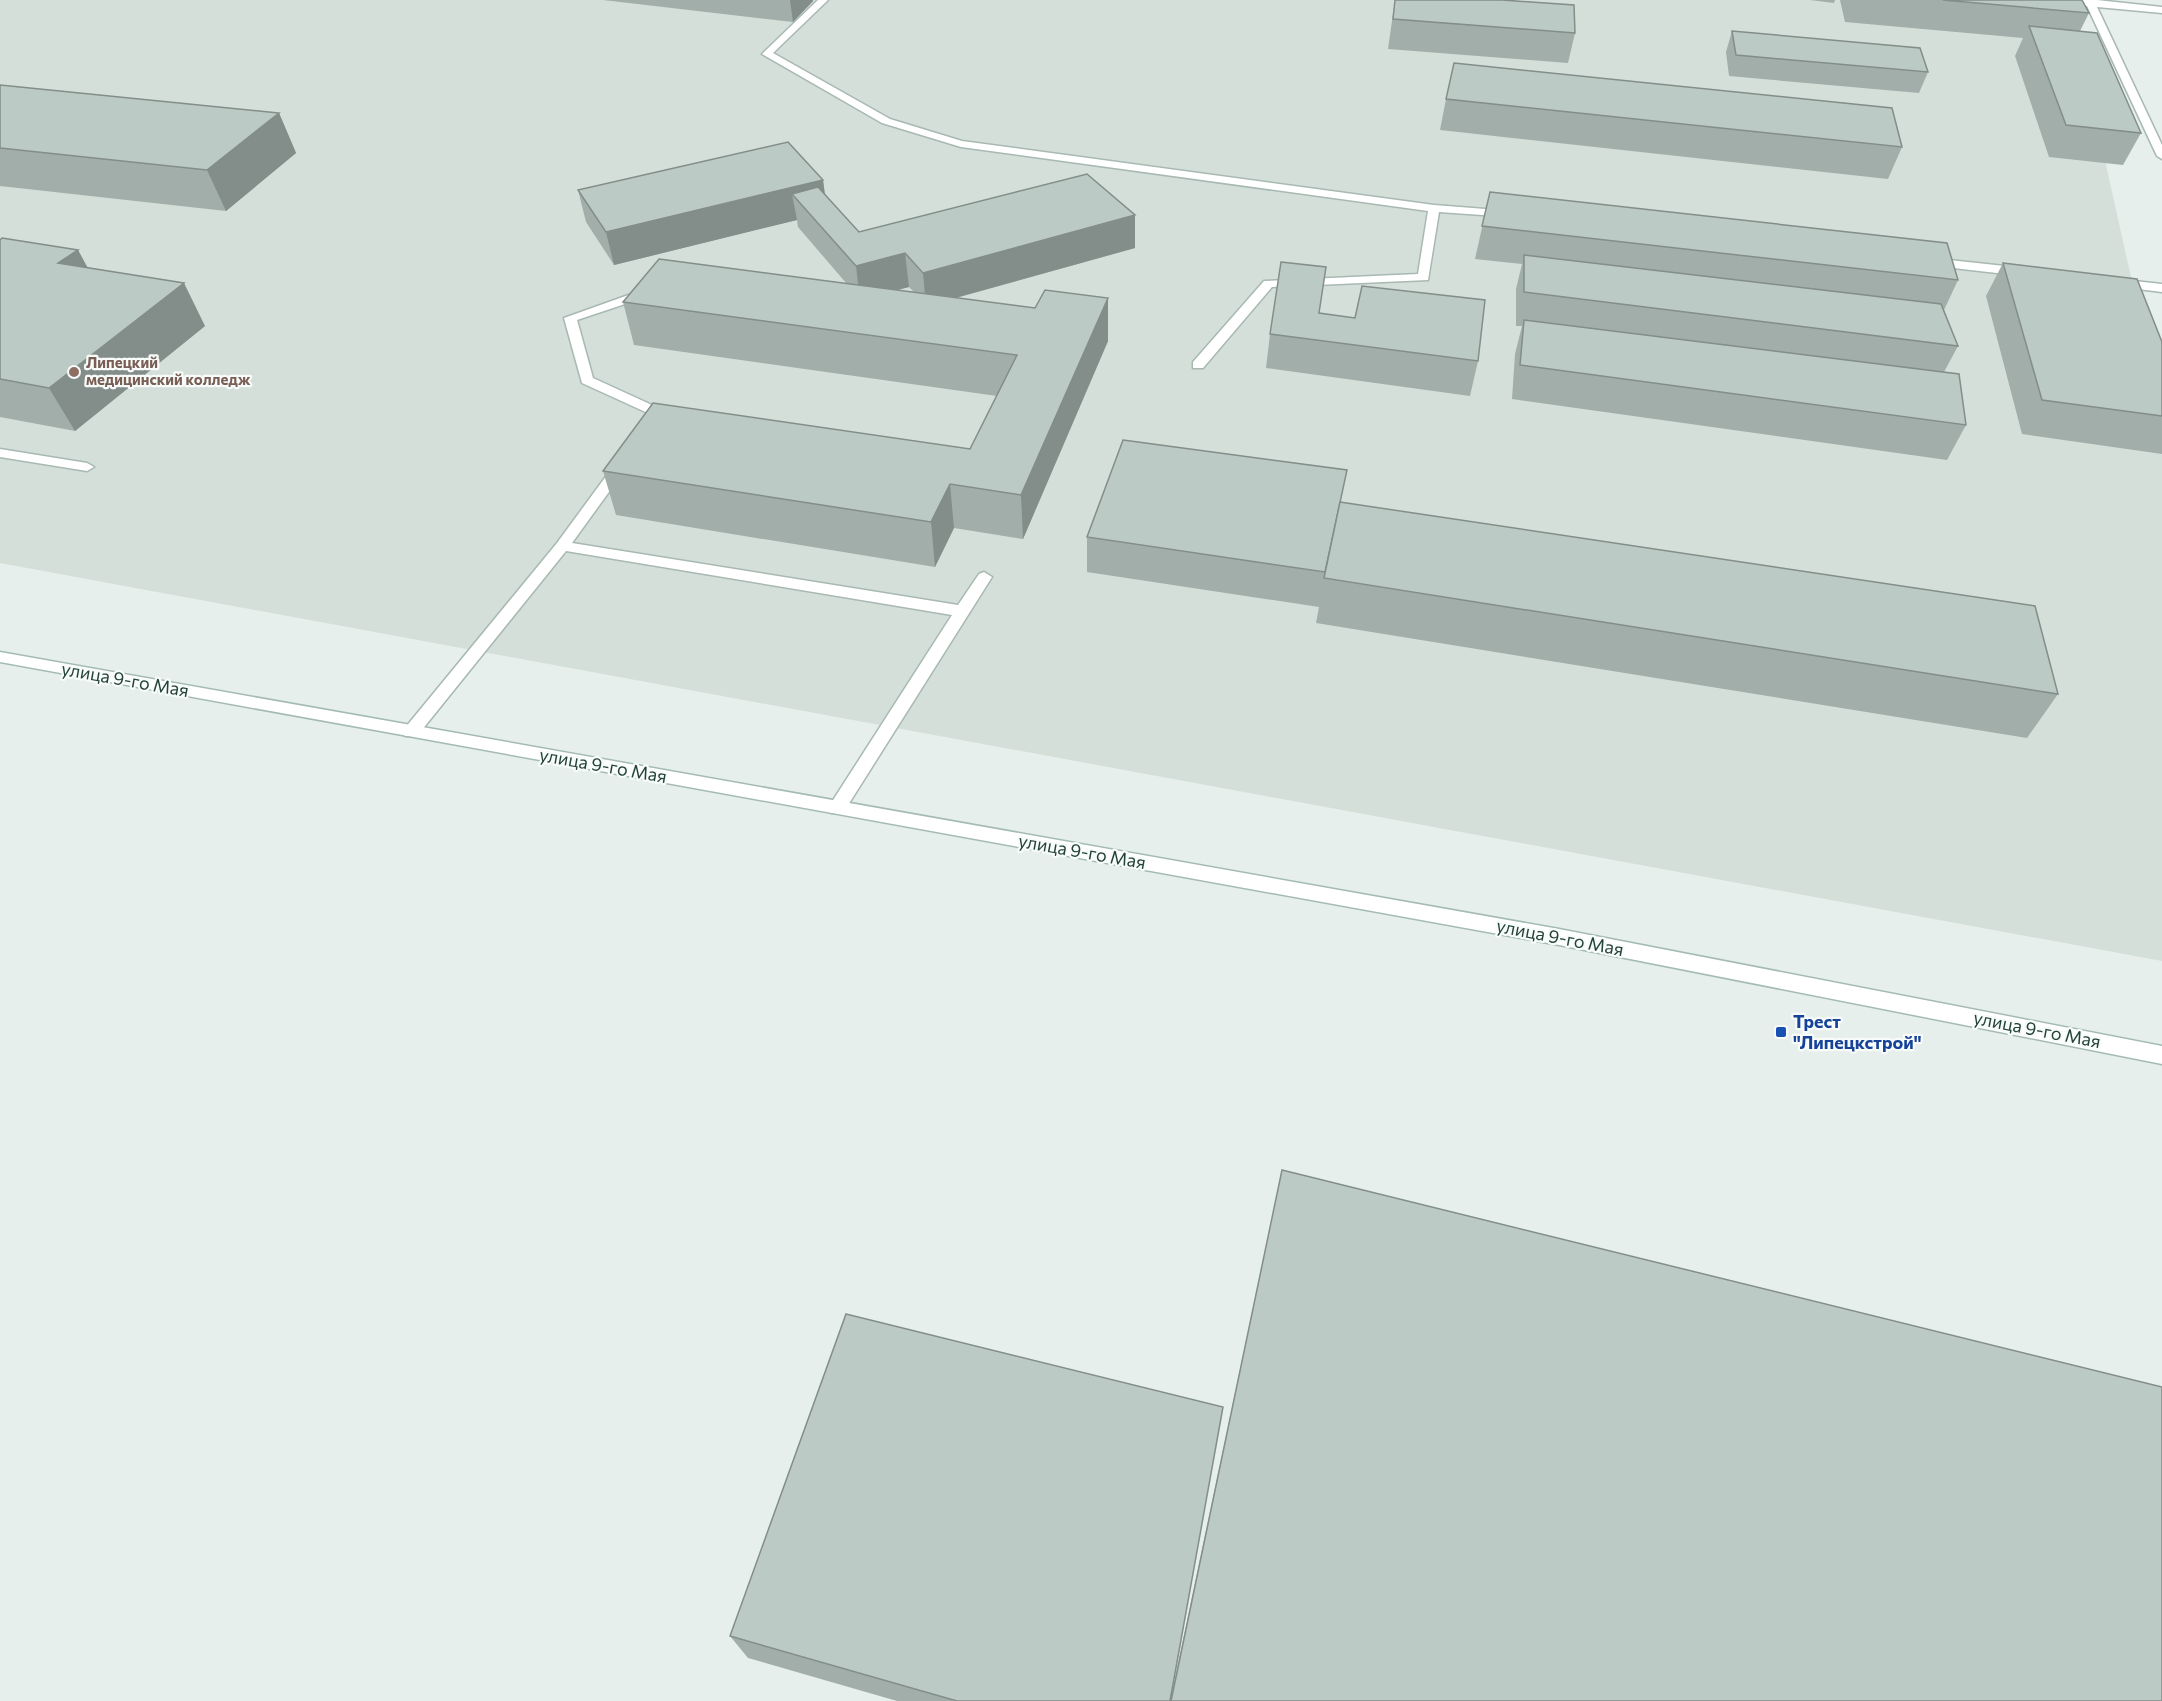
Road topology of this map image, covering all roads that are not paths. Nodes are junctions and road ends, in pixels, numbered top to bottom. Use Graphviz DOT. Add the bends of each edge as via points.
graph roads {
  1 [pos="823,0"];
  2 [pos="2046,0"];
  3 [pos="2092,2"];
  4 [pos="2162,10"];
  5 [pos="2162,156"];
  6 [pos="1434,208"];
  7 [pos="1523,215"];
  8 [pos="1913,260"];
  9 [pos="2032,273"];
  10 [pos="2103,282"];
  11 [pos="2162,288"];
  12 [pos="657,289"];
  13 [pos="1198,365"];
  14 [pos="646,432"];
  15 [pos="632,451"];
  16 [pos="0,453"];
  17 [pos="87,467"];
  18 [pos="562,546"];
  19 [pos="984,577"];
  20 [pos="962,611"];
  21 [pos="0,657"];
  22 [pos="411,732"];
  23 [pos="837,808"];
  24 [pos="2162,1055"];
  1 -- 6 [label="main road" via="767,54 886,121 961,144"];
  2 -- 3 [label="main road"];
  3 -- 4 [label="main road"];
  3 -- 5 [label="main road"];
  6 -- 7 [label="main road"];
  6 -- 13 [label="main road" via="1424,277 1269,284"];
  8 -- 9 [label="main road"];
  10 -- 11 [label="main road"];
  12 -- 14 [label="main road" via="570,318 587,380 660,414"];
  15 -- 18 [label="main road"];
  16 -- 17 [label="main road"];
  18 -- 20 [label="main road"];
  18 -- 22 [label="main road"];
  19 -- 20 [label="main road"];
  20 -- 23 [label="main road"];
  21 -- 22 [label="main road, улица 9-го Мая"];
  22 -- 23 [label="main road, улица 9-го Мая"];
  23 -- 24 [label="main road, улица 9-го Мая" via="1559,937"];
}
